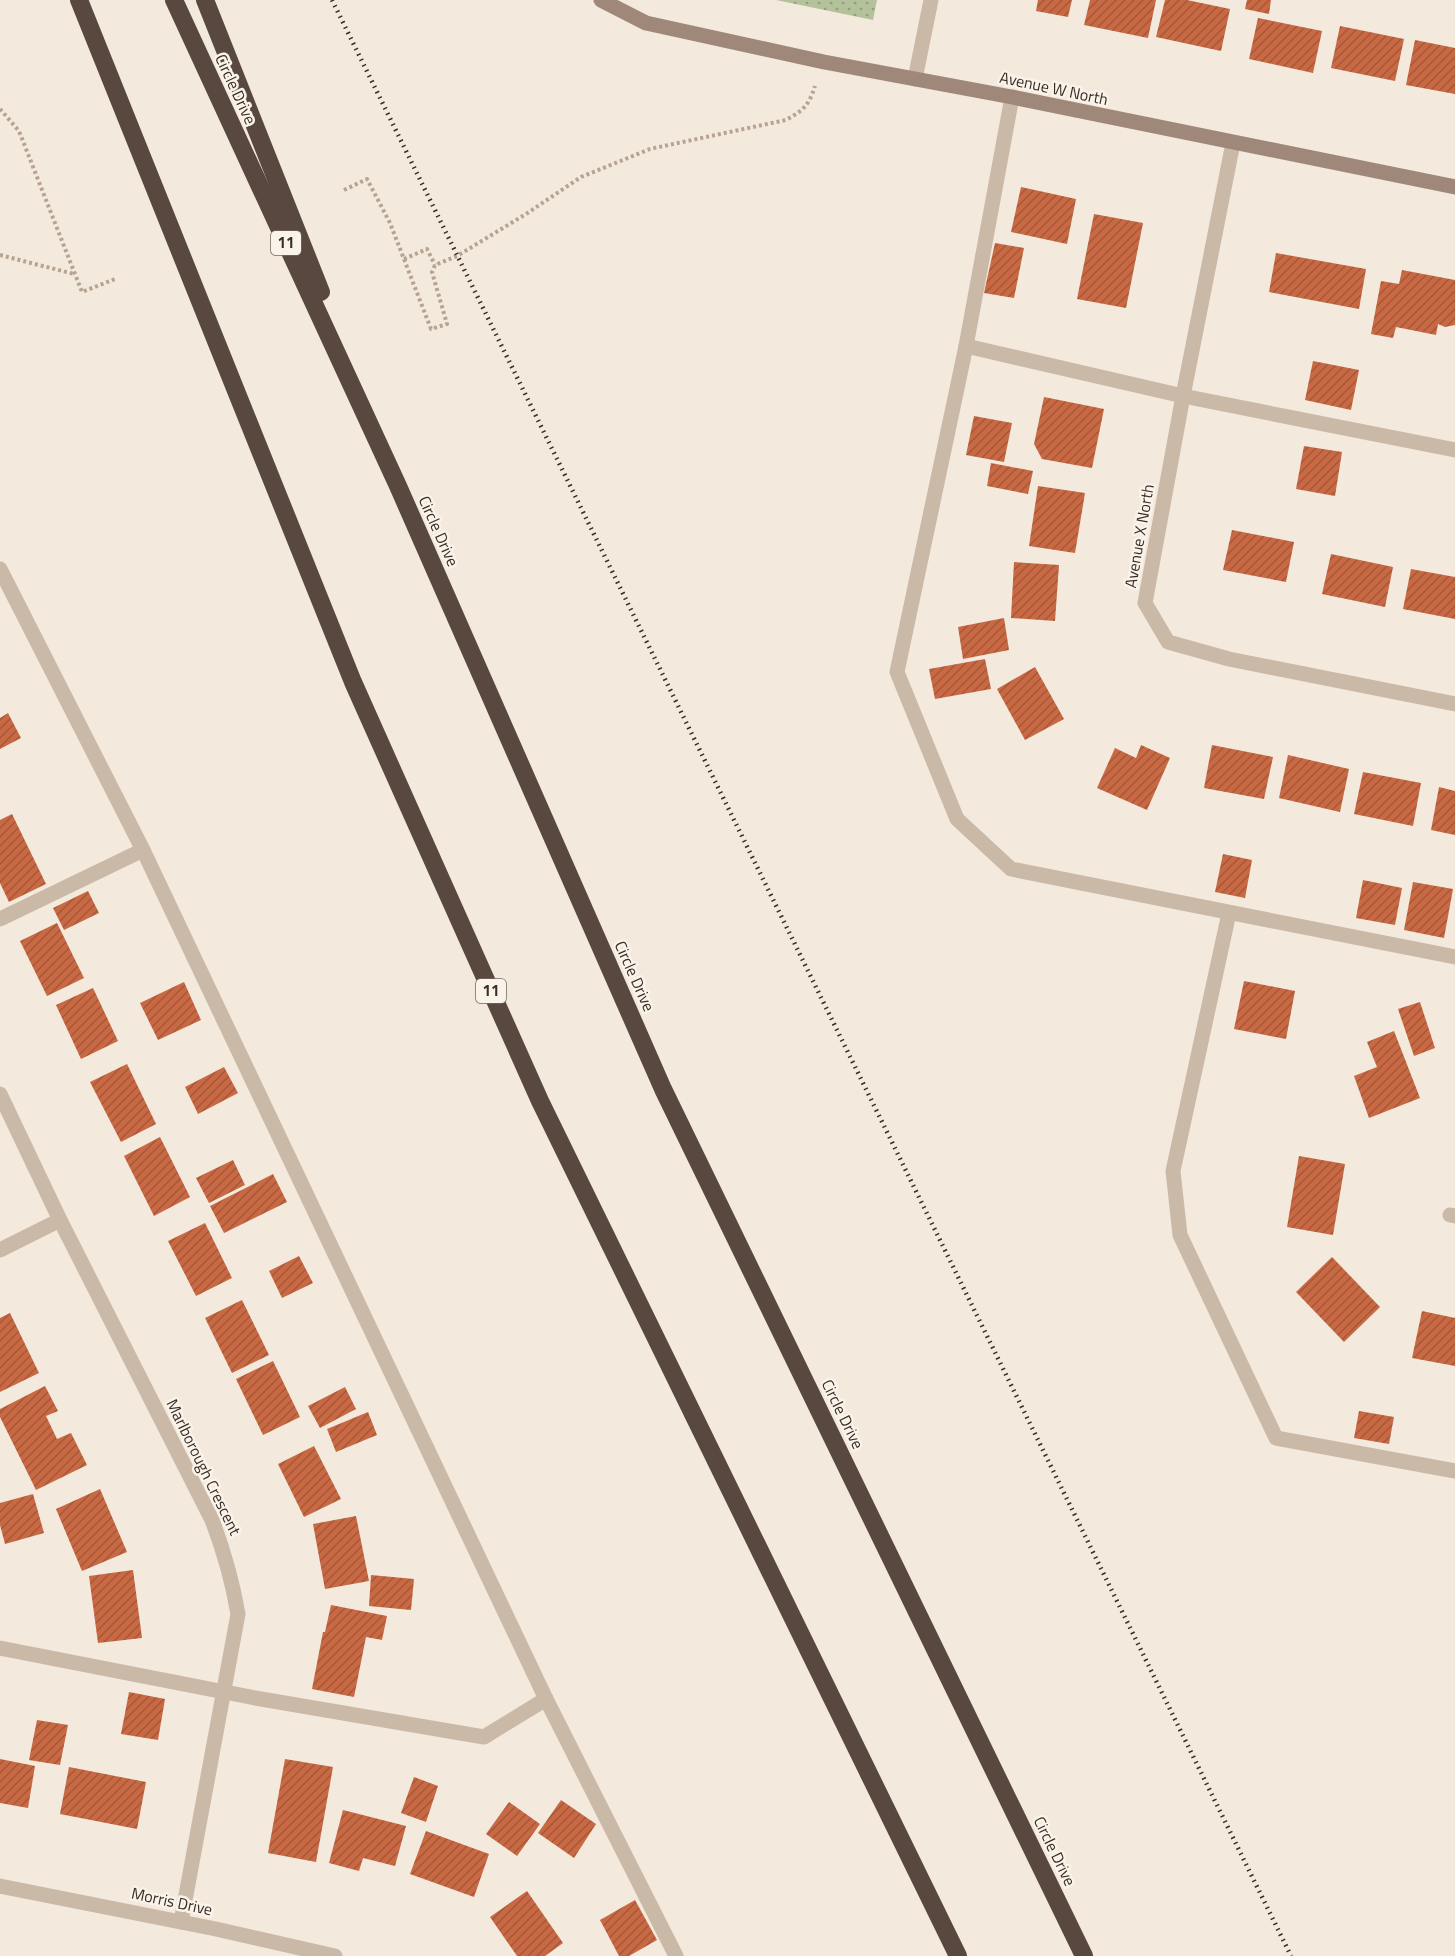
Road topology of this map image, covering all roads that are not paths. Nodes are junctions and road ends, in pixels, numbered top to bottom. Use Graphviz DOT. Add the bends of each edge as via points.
graph roads {
  1 [pos="79,0"];
  2 [pos="174,0"];
  3 [pos="205,0"];
  4 [pos="600,0"];
  5 [pos="931,0"];
  6 [pos="915,79"];
  7 [pos="1012,98"];
  8 [pos="1233,143"];
  9 [pos="1455,187"];
  10 [pos="966,346"];
  11 [pos="1183,396"];
  12 [pos="1455,450"];
  13 [pos="398,486"];
  14 [pos="0,569"];
  15 [pos="1455,704"];
  16 [pos="143,850"];
  17 [pos="1229,913"];
  18 [pos="0,919"];
  19 [pos="1455,957"];
  20 [pos="0,1094"];
  21 [pos="60,1220"];
  22 [pos="0,1250"];
  23 [pos="1455,1471"];
  24 [pos="0,1648"];
  25 [pos="224,1691"];
  26 [pos="546,1699"];
  27 [pos="0,1886"];
  28 [pos="181,1922"];
  29 [pos="335,1956"];
  30 [pos="676,1956"];
  31 [pos="958,1956"];
  32 [pos="1084,1956"];
  1 -- 31 [label="highway, 11" via="353,682 540,1101"];
  2 -- 13 [label="highway, Circle Drive / 11"];
  3 -- 13 [label="highway"];
  4 -- 6 [label="street, Avenue W North" via="645,23"];
  5 -- 6 [label="street"];
  6 -- 7 [label="street, Avenue W North"];
  7 -- 8 [label="street, Avenue W North"];
  7 -- 10 [label="street"];
  8 -- 9 [label="street, Avenue W North"];
  8 -- 11 [label="street, Avenue X North"];
  10 -- 11 [label="street"];
  10 -- 17 [label="street" via="897,672 957,819 1011,869"];
  11 -- 12 [label="street"];
  11 -- 15 [label="street, Avenue X North" via="1145,603 1168,642 1228,659"];
  13 -- 32 [label="highway, Circle Drive / 11" via="663,1089"];
  14 -- 16 [label="street"];
  16 -- 18 [label="street"];
  16 -- 26 [label="street"];
  17 -- 19 [label="street"];
  17 -- 23 [label="street" via="1173,1171 1180,1235 1276,1438"];
  20 -- 21 [label="street, Marlborough Crescent"];
  21 -- 22 [label="street"];
  21 -- 25 [label="street, Marlborough Crescent" via="226,1555 238,1614"];
  24 -- 25 [label="street"];
  25 -- 26 [label="street" via="484,1737"];
  25 -- 28 [label="street, Marlborough Crescent"];
  26 -- 30 [label="street"];
  27 -- 28 [label="street, Morris Drive"];
  28 -- 29 [label="street, Morris Drive"];
}
